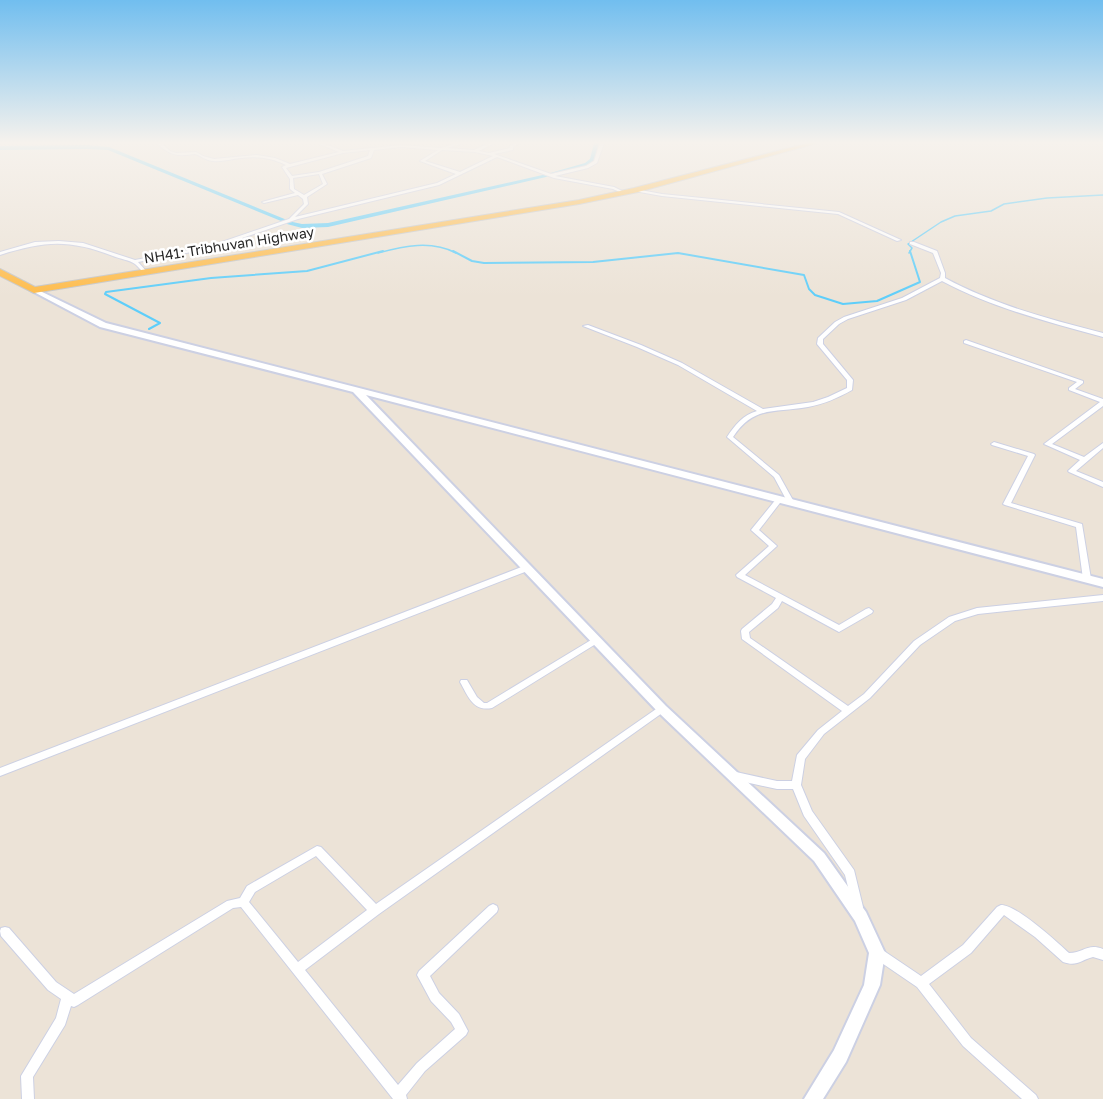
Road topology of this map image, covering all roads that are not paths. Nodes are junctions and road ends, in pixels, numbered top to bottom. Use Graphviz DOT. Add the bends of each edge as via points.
graph roads {
  1 [pos="295,194"];
  2 [pos="296,194"];
  3 [pos="308,194"];
  4 [pos="396,194"];
  5 [pos="617,194"];
  6 [pos="658,194"];
  7 [pos="303,197"];
  8 [pos="264,202"];
  9 [pos="290,220"];
  10 [pos="899,240"];
  11 [pos="912,243"];
  12 [pos="0,254"];
  13 [pos="135,261"];
  14 [pos="0,272"];
  15 [pos="145,272"];
  16 [pos="942,279"];
  17 [pos="34,290"];
  18 [pos="586,326"];
  19 [pos="1103,335"];
  20 [pos="966,342"];
  21 [pos="356,390"];
  22 [pos="1103,402"];
  23 [pos="762,411"];
  24 [pos="994,444"];
  25 [pos="1103,445"];
  26 [pos="1084,459"];
  27 [pos="1103,485"];
  28 [pos="779,500"];
  29 [pos="790,502"];
  30 [pos="527,568"];
  31 [pos="1087,579"];
  32 [pos="1103,583"];
  33 [pos="781,597"];
  34 [pos="1103,598"];
  35 [pos="869,611"];
  36 [pos="596,640"];
  37 [pos="464,682"];
  38 [pos="662,709"];
  39 [pos="848,711"];
  40 [pos="0,772"];
  41 [pos="734,776"];
  42 [pos="796,785"];
  43 [pos="243,903"];
  44 [pos="493,909"];
  45 [pos="375,911"];
  46 [pos="861,917"];
  47 [pos="5,932"];
  48 [pos="877,953"];
  49 [pos="1103,955"];
  50 [pos="297,969"];
  51 [pos="921,983"];
  52 [pos="68,997"];
  53 [pos="399,1097"];
  54 [pos="28,1099"];
  55 [pos="813,1099"];
  56 [pos="1032,1099"];
  1 -- 8 [label="street"];
  2 -- 7 [label="street"];
  3 -- 7 [label="street"];
  4 -- 9 [label="street"];
  5 -- 15 [label="highway, NH41: Tribhuvan Highway"];
  6 -- 10 [label="street" via="840,213"];
  7 -- 9 [label="street" via="306,204"];
  9 -- 13 [label="street" via="211,247"];
  11 -- 16 [label="street" via="935,252"];
  12 -- 13 [label="street" via="21,246 56,241"];
  13 -- 15 [label="street"];
  14 -- 17 [label="highway"];
  15 -- 17 [label="highway, NH41: Tribhuvan Highway"];
  16 -- 19 [label="street" via="990,302"];
  16 -- 23 [label="street" via="904,299 837,323 820,339 850,380 849,389 810,405"];
  17 -- 21 [label="main road" via="103,325"];
  18 -- 23 [label="street" via="680,364"];
  20 -- 22 [label="street" via="1081,382 1071,389"];
  21 -- 28 [label="main road"];
  21 -- 30 [label="main road"];
  22 -- 26 [label="street" via="1047,444"];
  23 -- 29 [label="street" via="737,424 730,437 777,476"];
  24 -- 31 [label="street" via="1032,455 1007,504 1079,526"];
  25 -- 26 [label="street"];
  26 -- 27 [label="street" via="1071,471"];
  28 -- 29 [label="main road"];
  28 -- 33 [label="street" via="755,530 773,546 740,575"];
  29 -- 31 [label="main road"];
  30 -- 36 [label="main road"];
  30 -- 40 [label="street"];
  31 -- 32 [label="main road"];
  33 -- 35 [label="street" via="839,629"];
  33 -- 39 [label="street" via="745,631 746,639"];
  34 -- 39 [label="street" via="977,611 952,619 917,643"];
  36 -- 37 [label="street" via="489,706 474,699"];
  36 -- 38 [label="main road"];
  38 -- 41 [label="main road"];
  38 -- 45 [label="street"];
  39 -- 42 [label="street" via="821,732 800,758"];
  41 -- 42 [label="street"];
  41 -- 46 [label="main road" via="819,857"];
  42 -- 46 [label="street" via="808,813 850,873"];
  43 -- 45 [label="street" via="251,889 317,850"];
  43 -- 50 [label="street"];
  43 -- 52 [label="street" via="231,904 75,1001"];
  44 -- 53 [label="street" via="423,975 462,1031 421,1067"];
  45 -- 50 [label="street"];
  46 -- 48 [label="main road"];
  47 -- 52 [label="street" via="52,986"];
  48 -- 51 [label="street"];
  48 -- 55 [label="main road" via="872,985 840,1056"];
  49 -- 51 [label="street" via="1094,951 1079,958 1067,958 1039,933 1001,910 967,949"];
  50 -- 53 [label="street"];
  51 -- 56 [label="street" via="967,1042"];
  52 -- 54 [label="street" via="61,1021 27,1076"];
}
